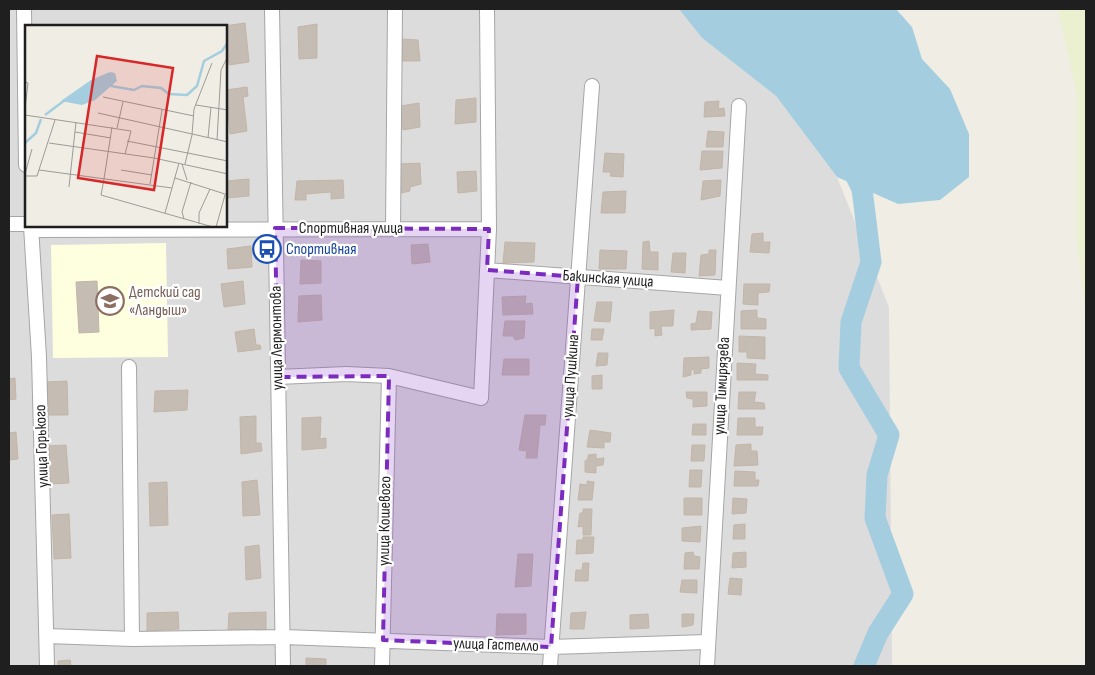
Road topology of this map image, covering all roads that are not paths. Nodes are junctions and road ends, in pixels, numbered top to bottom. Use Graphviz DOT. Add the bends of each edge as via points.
graph roads {
  1 [pos="24,9"];
  2 [pos="272,9"];
  3 [pos="396,9"];
  4 [pos="487,9"];
  5 [pos="25,86"];
  6 [pos="592,86"];
  7 [pos="739,106"];
  8 [pos="9,224"];
  9 [pos="25,226"];
  10 [pos="30,228"];
  11 [pos="228,228"];
  12 [pos="275,228"];
  13 [pos="393,228"];
  14 [pos="489,228"];
  15 [pos="487,270"];
  16 [pos="578,277"];
  17 [pos="728,288"];
  18 [pos="129,367"];
  19 [pos="389,376"];
  20 [pos="278,377"];
  21 [pos="47,636"];
  22 [pos="284,637"];
  23 [pos="132,639"];
  24 [pos="383,640"];
  25 [pos="707,642"];
  26 [pos="552,646"];
  27 [pos="47,666"];
  28 [pos="283,666"];
  29 [pos="382,666"];
  30 [pos="550,666"];
  31 [pos="707,666"];
  1 -- 5 [label="street"];
  2 -- 12 [label="street, улица Лермонтова"];
  3 -- 13 [label="street"];
  4 -- 14 [label="street"];
  6 -- 16 [label="street, улица Пушкина"];
  7 -- 17 [label="street, улица Тимирязева"];
  8 -- 9 [label="street, Спортивная улица"];
  10 -- 21 [label="street, улица Горького" via="40,367"];
  11 -- 12 [label="street, Спортивная улица"];
  12 -- 13 [label="street, Спортивная улица"];
  12 -- 20 [label="street, улица Лермонтова"];
  13 -- 14 [label="street, Спортивная улица"];
  14 -- 15 [label="street"];
  15 -- 16 [label="street, Бакинская улица"];
  15 -- 19 [label="street" via="481,398"];
  16 -- 17 [label="street, Бакинская улица"];
  16 -- 26 [label="street, улица Пушкина"];
  17 -- 25 [label="street, улица Тимирязева"];
  18 -- 23 [label="street"];
  19 -- 20 [label="street"];
  19 -- 24 [label="street, улица Кошевого"];
  20 -- 22 [label="street, улица Лермонтова"];
  21 -- 23 [label="street, улица Гастелло"];
  21 -- 27 [label="street, улица Горького"];
  22 -- 23 [label="street, улица Гастелло"];
  22 -- 24 [label="street, улица Гастелло"];
  22 -- 28 [label="street, улица Лермонтова"];
  24 -- 26 [label="street, улица Гастелло"];
  24 -- 29 [label="street, улица Кошевого"];
  25 -- 26 [label="street, улица Гастелло"];
  25 -- 31 [label="street, улица Тимирязева"];
  26 -- 30 [label="street, улица Пушкина"];
}
